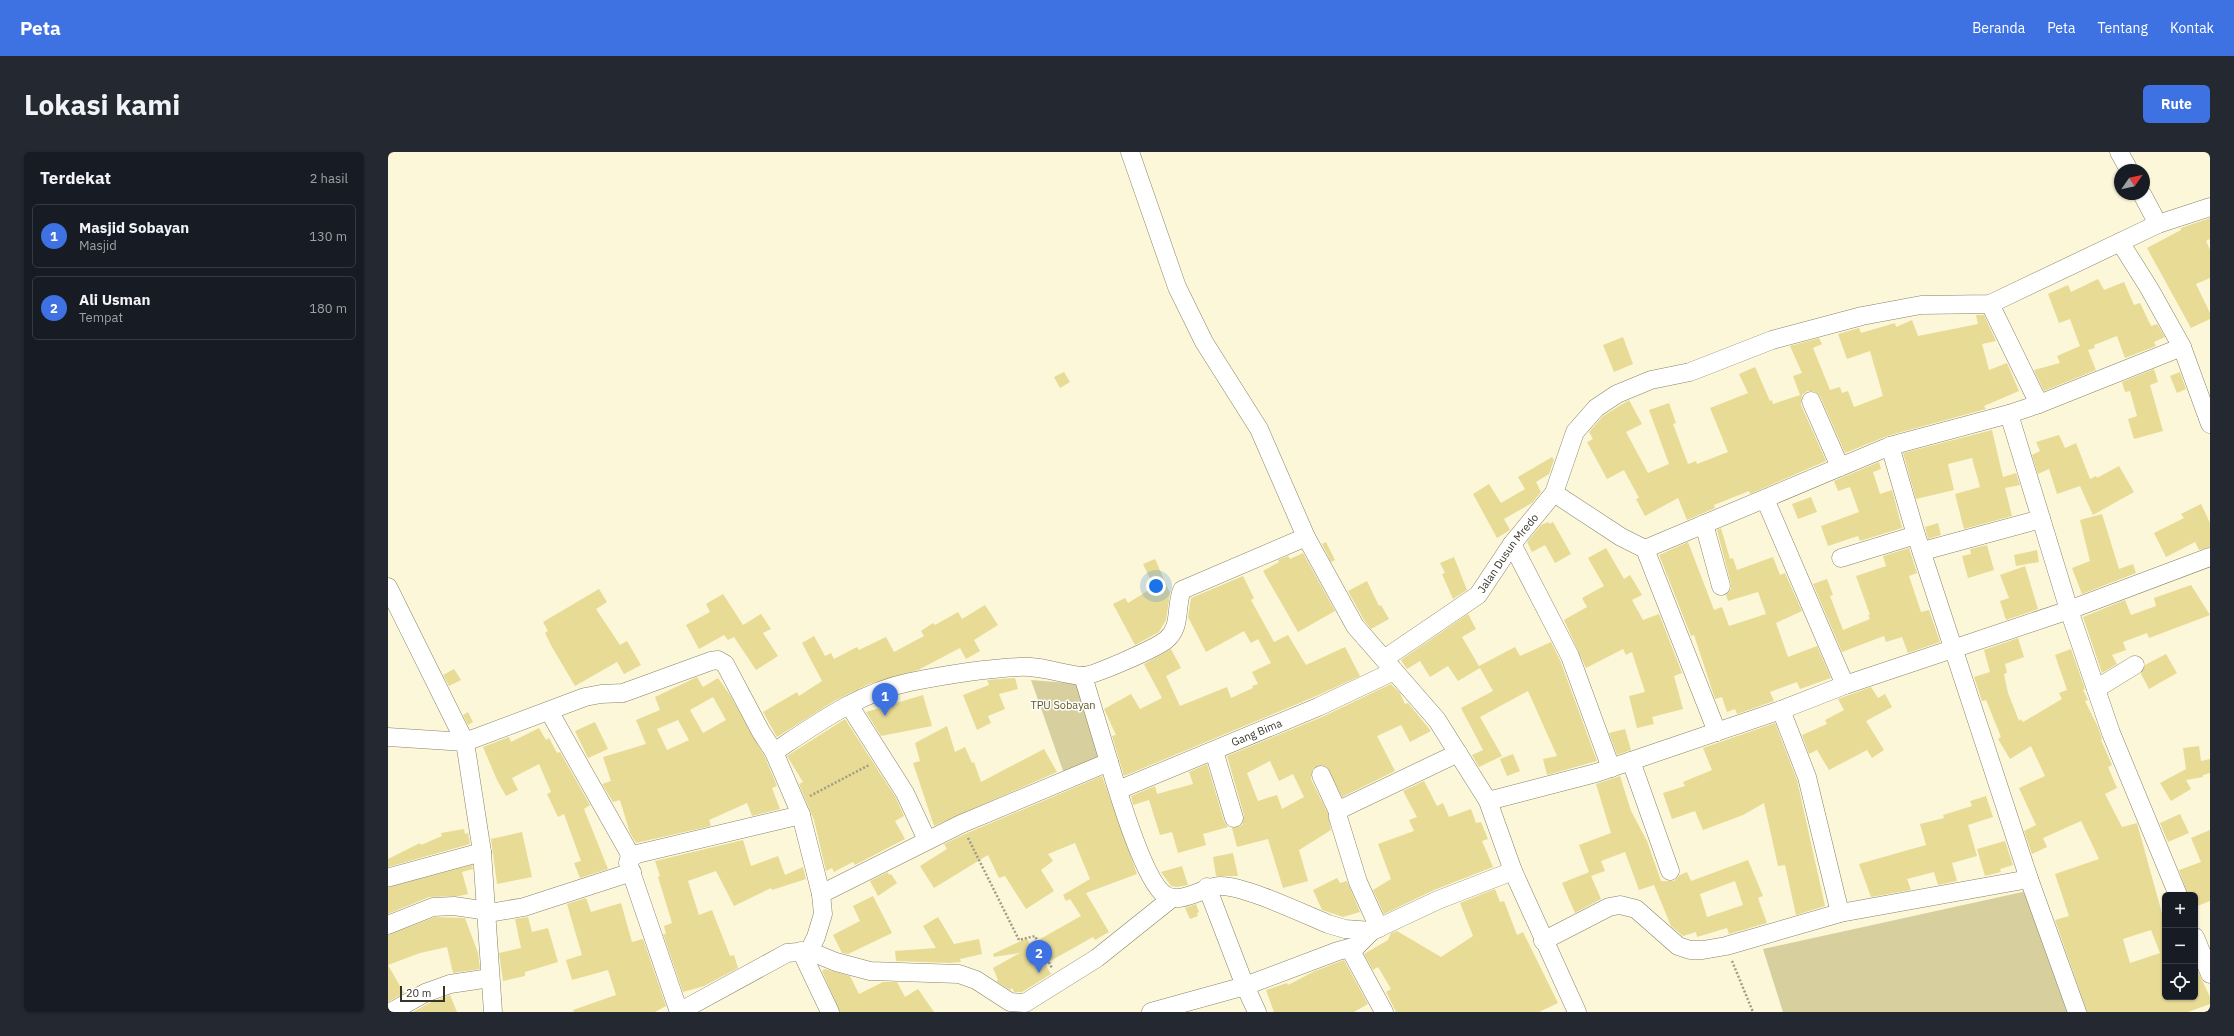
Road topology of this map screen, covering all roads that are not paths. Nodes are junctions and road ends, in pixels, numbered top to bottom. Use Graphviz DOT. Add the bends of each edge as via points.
graph roads {
  1 [pos="1130,152"];
  2 [pos="2119,152"];
  3 [pos="2126,164"];
  4 [pos="2145,200"];
  5 [pos="2210,207"];
  6 [pos="2158,224"];
  7 [pos="2120,242"];
  8 [pos="1990,304"];
  9 [pos="2182,347"];
  10 [pos="1811,401"];
  11 [pos="2039,404"];
  12 [pos="2009,414"];
  13 [pos="2210,424"];
  14 [pos="1890,446"];
  15 [pos="1840,467"];
  16 [pos="1554,493"];
  17 [pos="1765,499"];
  18 [pos="2041,518"];
  19 [pos="1704,524"];
  20 [pos="1306,536"];
  21 [pos="1919,543"];
  22 [pos="1512,544"];
  23 [pos="1645,549"];
  24 [pos="2210,557"];
  25 [pos="1841,558"];
  26 [pos="1721,586"];
  27 [pos="388,587"];
  28 [pos="2069,610"];
  29 [pos="1955,648"];
  30 [pos="1389,665"];
  31 [pos="2135,665"];
  32 [pos="1082,676"];
  33 [pos="1844,685"];
  34 [pos="2096,689"];
  35 [pos="849,705"];
  36 [pos="1781,710"];
  37 [pos="549,711"];
  38 [pos="1717,732"];
  39 [pos="388,738"];
  40 [pos="465,742"];
  41 [pos="1214,751"];
  42 [pos="774,752"];
  43 [pos="1458,753"];
  44 [pos="1631,761"];
  45 [pos="1109,762"];
  46 [pos="1611,768"];
  47 [pos="1320,775"];
  48 [pos="1118,790"];
  49 [pos="1488,801"];
  50 [pos="798,810"];
  51 [pos="1338,812"];
  52 [pos="1234,818"];
  53 [pos="927,840"];
  54 [pos="482,852"];
  55 [pos="631,864"];
  56 [pos="1513,871"];
  57 [pos="1670,872"];
  58 [pos="390,877"];
  59 [pos="2029,879"];
  60 [pos="1207,888"];
  61 [pos="2177,892"];
  62 [pos="821,894"];
  63 [pos="1172,898"];
  64 [pos="486,909"];
  65 [pos="1840,913"];
  66 [pos="388,924"];
  67 [pos="1365,938"];
  68 [pos="1543,941"];
  69 [pos="2198,944"];
  70 [pos="805,950"];
  71 [pos="2210,974"];
  72 [pos="490,978"];
  73 [pos="1245,986"];
  74 [pos="391,1012"];
  75 [pos="492,1012"];
  76 [pos="679,1012"];
  77 [pos="830,1012"];
  78 [pos="1151,1012"];
  79 [pos="1257,1012"];
  80 [pos="1384,1012"];
  81 [pos="1577,1012"];
  82 [pos="2077,1012"];
  1 -- 20 [label="street" via="1180,294 1204,342 1259,428"];
  2 -- 3 [label="street"];
  4 -- 6 [label="street"];
  5 -- 6 [label="street"];
  6 -- 7 [label="street"];
  7 -- 8 [label="street"];
  7 -- 9 [label="street"];
  8 -- 11 [label="street"];
  8 -- 16 [label="street, Jalan Dusun Mredo" via="1921,306 1862,316 1772,340 1690,372 1651,380 1617,394 1596,408 1574,432"];
  9 -- 11 [label="street"];
  9 -- 13 [label="street"];
  10 -- 15 [label="street"];
  11 -- 12 [label="street"];
  12 -- 14 [label="street"];
  12 -- 18 [label="street"];
  14 -- 15 [label="street"];
  14 -- 21 [label="street"];
  15 -- 17 [label="street"];
  16 -- 22 [label="street, Jalan Dusun Mredo"];
  16 -- 23 [label="street" via="1621,537"];
  17 -- 19 [label="street"];
  17 -- 33 [label="street"];
  18 -- 21 [label="street"];
  18 -- 28 [label="street"];
  19 -- 23 [label="street"];
  19 -- 26 [label="street"];
  20 -- 30 [label="street" via="1355,626"];
  20 -- 32 [label="street" via="1186,588 1180,595 1176,628 1166,640 1120,663"];
  21 -- 25 [label="street"];
  21 -- 29 [label="street"];
  22 -- 30 [label="street, Jalan Dusun Mredo" via="1478,595"];
  22 -- 46 [label="street" via="1570,656"];
  23 -- 38 [label="street"];
  24 -- 28 [label="street"];
  27 -- 40 [label="street"];
  28 -- 29 [label="street"];
  28 -- 34 [label="street"];
  29 -- 33 [label="street"];
  29 -- 59 [label="street"];
  30 -- 41 [label="street, Gang Bima" via="1318,707"];
  30 -- 43 [label="street" via="1437,720"];
  31 -- 34 [label="street"];
  32 -- 35 [label="street" via="1020,666 909,682 869,695"];
  32 -- 45 [label="street"];
  33 -- 36 [label="street"];
  34 -- 61 [label="street" via="2111,733"];
  35 -- 42 [label="street"];
  35 -- 53 [label="street" via="905,793"];
  36 -- 38 [label="street"];
  36 -- 65 [label="street" via="1807,777"];
  37 -- 40 [label="street"];
  37 -- 42 [label="street" via="585,697 623,693 718,660 725,664"];
  37 -- 55 [label="street"];
  38 -- 44 [label="street"];
  39 -- 40 [label="street"];
  40 -- 54 [label="street"];
  41 -- 48 [label="street, Gang Bima"];
  41 -- 52 [label="street"];
  42 -- 50 [label="street"];
  43 -- 49 [label="street"];
  43 -- 51 [label="street"];
  44 -- 46 [label="street"];
  44 -- 57 [label="street"];
  45 -- 48 [label="street"];
  45 -- 53 [label="street"];
  46 -- 49 [label="street"];
  47 -- 51 [label="street"];
  48 -- 63 [label="street" via="1151,877 1160,891"];
  49 -- 56 [label="street"];
  50 -- 55 [label="street"];
  50 -- 62 [label="street"];
  51 -- 67 [label="street"];
  53 -- 62 [label="street"];
  54 -- 58 [label="street"];
  54 -- 64 [label="street"];
  55 -- 64 [label="street" via="524,907 495,912"];
  55 -- 76 [label="street"];
  56 -- 67 [label="street" via="1438,900"];
  56 -- 68 [label="street"];
  59 -- 65 [label="street"];
  59 -- 82 [label="street"];
  60 -- 63 [label="street" via="1187,896"];
  60 -- 67 [label="street" via="1233,887 1334,926 1360,931"];
  60 -- 73 [label="street"];
  62 -- 70 [label="street" via="823,914 816,937"];
  63 -- 70 [label="street" via="1096,958 1025,1004 1010,1002 976,980 959,974 870,972"];
  64 -- 66 [label="street" via="432,907"];
  64 -- 72 [label="street"];
  65 -- 68 [label="street" via="1726,946 1690,950 1678,946 1636,909 1620,905 1610,907"];
  67 -- 73 [label="street" via="1338,951"];
  67 -- 80 [label="street"];
  68 -- 81 [label="street"];
  69 -- 71 [label="street"];
  70 -- 76 [label="street" via="787,953"];
  70 -- 77 [label="street"];
  72 -- 74 [label="street" via="450,984 425,993"];
  72 -- 75 [label="street"];
  73 -- 78 [label="street"];
  73 -- 79 [label="street"];
}
